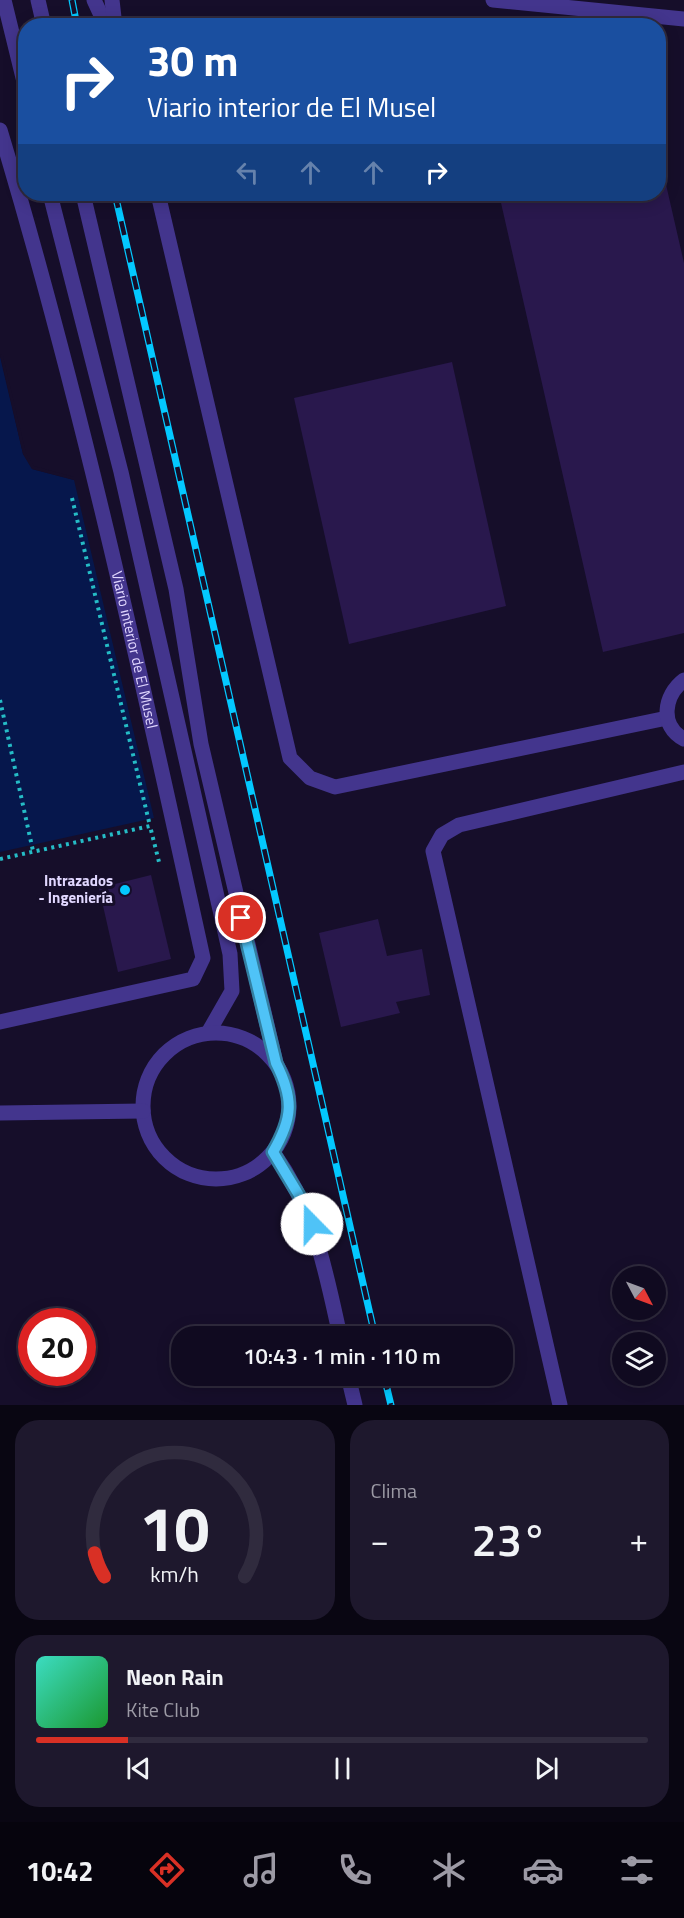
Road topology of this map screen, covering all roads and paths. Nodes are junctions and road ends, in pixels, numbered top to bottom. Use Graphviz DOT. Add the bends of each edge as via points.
graph roads {
  1 [pos="38,0"];
  2 [pos="94,0"];
  3 [pos="112,0"];
  4 [pos="493,0"];
  5 [pos="5,3"];
  6 [pos="42,18"];
  7 [pos="102,18"];
  8 [pos="114,18"];
  9 [pos="684,19"];
  10 [pos="18,57"];
  11 [pos="0,130"];
  12 [pos="18,189"];
  13 [pos="22,201"];
  14 [pos="52,201"];
  15 [pos="85,201"];
  16 [pos="160,201"];
  17 [pos="72,498"];
  18 [pos="684,680"];
  19 [pos="0,700"];
  20 [pos="667,718"];
  21 [pos="684,739"];
  22 [pos="684,772"];
  23 [pos="150,826"];
  24 [pos="33,851"];
  25 [pos="0,859"];
  26 [pos="159,862"];
  27 [pos="0,1022"];
  28 [pos="208,1033"];
  29 [pos="276,1063"];
  30 [pos="143,1111"];
  31 [pos="0,1113"];
  32 [pos="273,1152"];
  33 [pos="338,1326"];
  34 [pos="350,1386"];
  35 [pos="355,1405"];
  36 [pos="560,1405"];
  1 -- 6 [label="lane"];
  2 -- 7 [label="lane"];
  3 -- 8 [label="lane"];
  4 -- 9 [label="lane"];
  5 -- 10 [label="lane"];
  11 -- 12 [label="lane, Viario interior de El Musel"];
  13 -- 27 [label="lane, Viario interior de El Musel" via="89,452 203,958 193,979"];
  14 -- 28 [label="lane, Viario interior de El Musel" via="122,472 230,954 232,991"];
  15 -- 29 [label="lane" via="176,590 201,744"];
  16 -- 20 [label="lane" via="290,758 310,778 335,787"];
  17 -- 23 [label="path"];
  18 -- 20 [label="lane" via="669,697"];
  19 -- 24 [label="path"];
  20 -- 21 [label="lane"];
  22 -- 36 [label="lane" via="459,825 441,835 433,851"];
  23 -- 24 [label="path"];
  23 -- 26 [label="path"];
  24 -- 25 [label="path"];
  28 -- 29 [label="lane" via="246,1038"];
  28 -- 30 [label="lane" via="186,1039 167,1051 153,1068 145,1089"];
  29 -- 32 [label="lane" via="287,1084 290,1108 285,1132"];
  30 -- 31 [label="lane"];
  30 -- 32 [label="lane" via="149,1135 162,1156 182,1171 231,1178 254,1169"];
  32 -- 33 [label="lane" via="306,1207 323,1258"];
  34 -- 35 [label="lane"];
}
